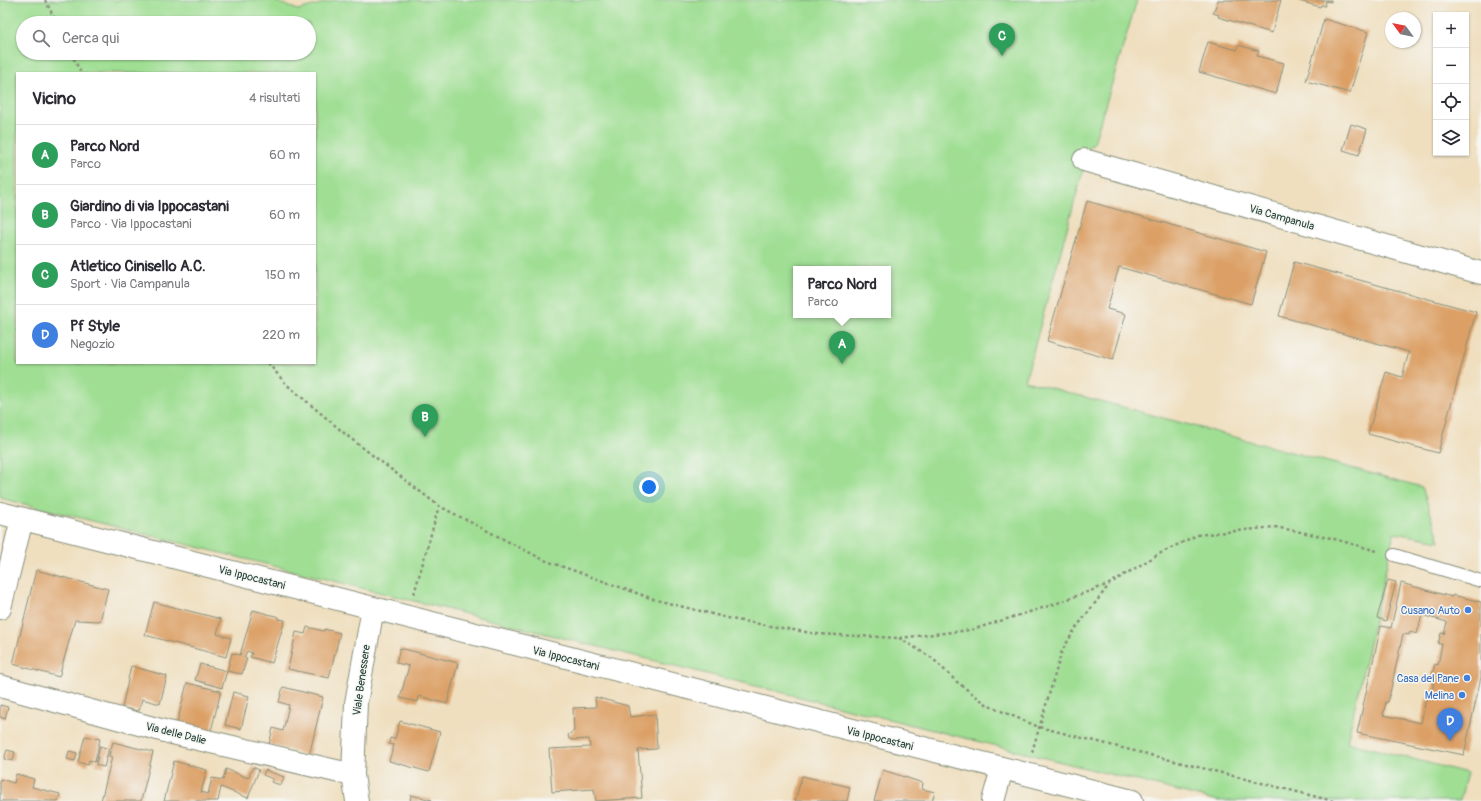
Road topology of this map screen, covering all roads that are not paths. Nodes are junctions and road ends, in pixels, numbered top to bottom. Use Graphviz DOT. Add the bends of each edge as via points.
graph roads {
  1 [pos="1084,160"];
  2 [pos="1481,273"];
  3 [pos="0,513"];
  4 [pos="22,519"];
  5 [pos="1394,555"];
  6 [pos="1481,581"];
  7 [pos="0,608"];
  8 [pos="373,608"];
  9 [pos="0,686"];
  10 [pos="1002,769"];
  11 [pos="353,775"];
  12 [pos="357,801"];
  13 [pos="993,801"];
  14 [pos="1132,801"];
  1 -- 2 [label="street, Via Campanula"];
  3 -- 4 [label="street, Via Ippocastani"];
  4 -- 7 [label="street"];
  4 -- 8 [label="street, Via Ippocastani"];
  5 -- 6 [label="lane"];
  8 -- 10 [label="street, Via Ippocastani"];
  8 -- 11 [label="street, Viale Benessere" via="356,703"];
  9 -- 11 [label="street, Via delle Dalie" via="168,732"];
  10 -- 13 [label="street"];
  10 -- 14 [label="street, Via Ippocastani"];
  11 -- 12 [label="street, Viale Benessere"];
}
